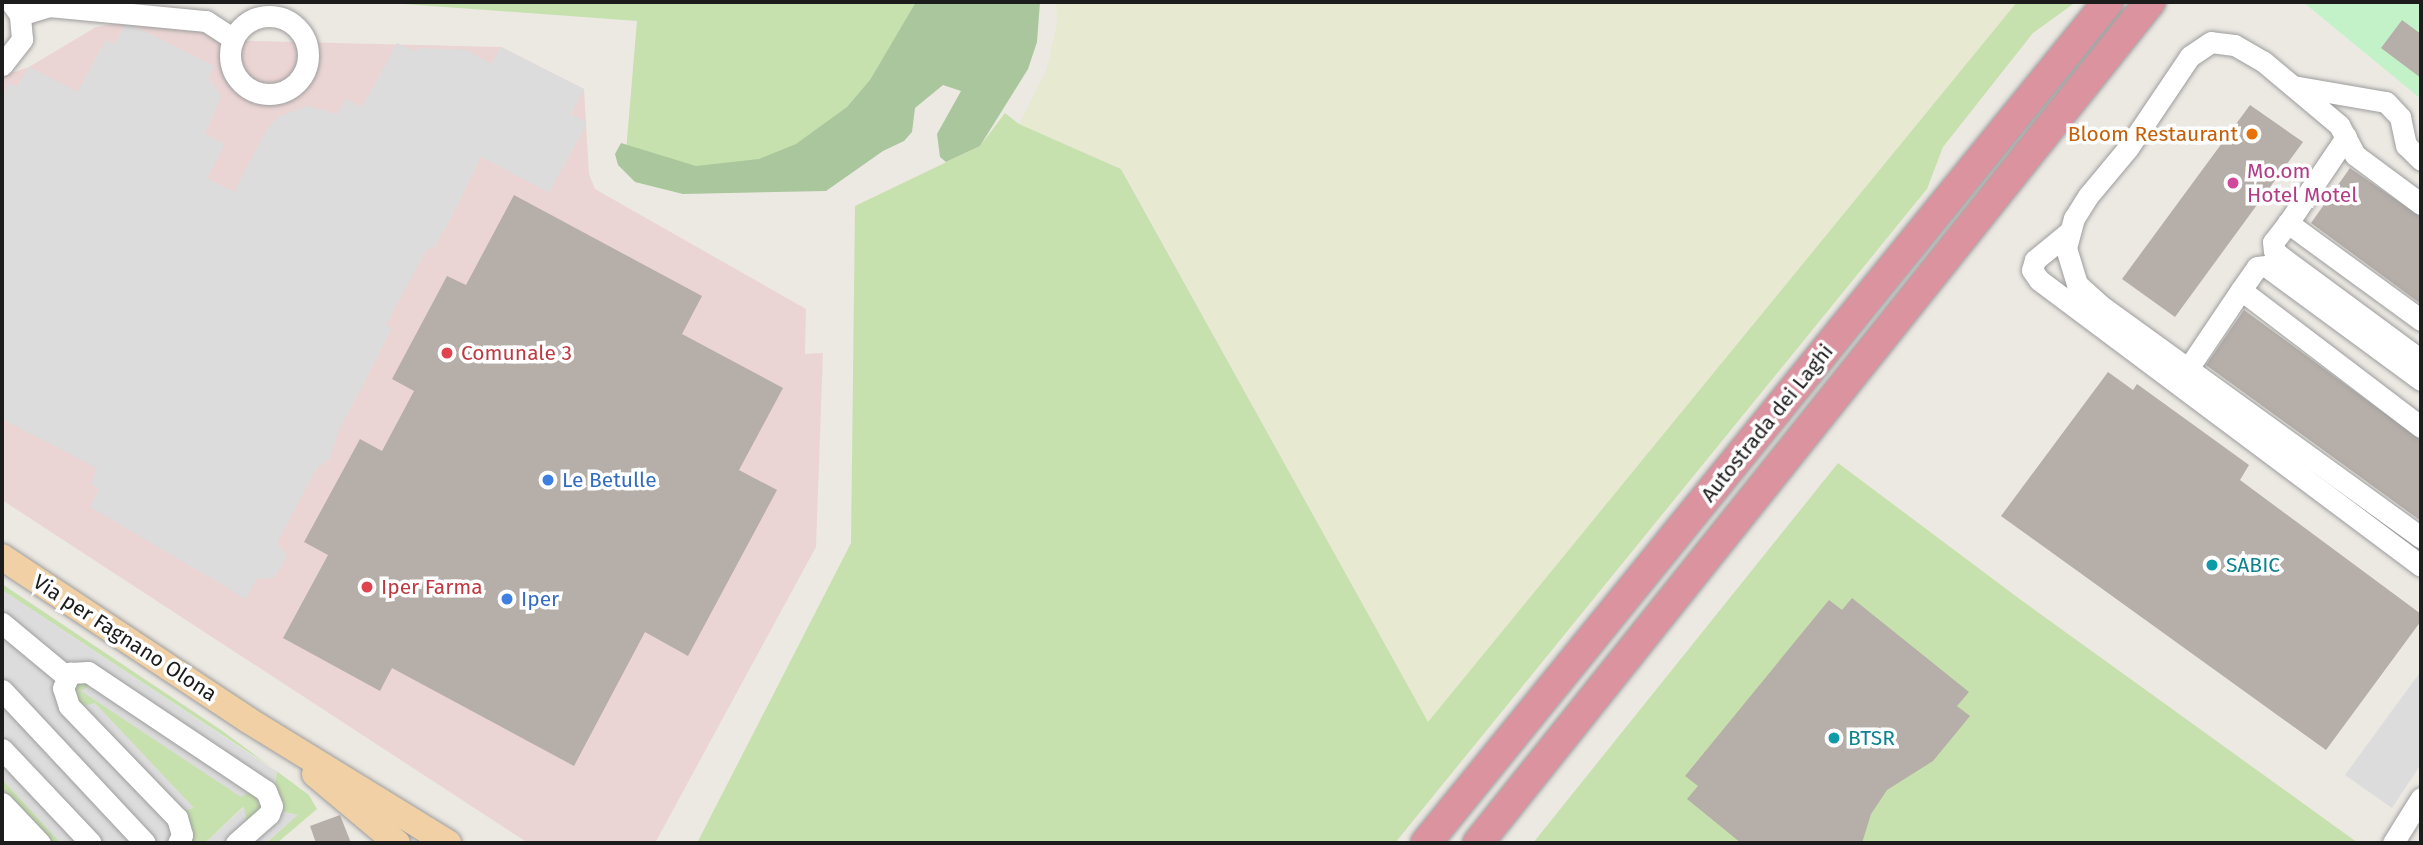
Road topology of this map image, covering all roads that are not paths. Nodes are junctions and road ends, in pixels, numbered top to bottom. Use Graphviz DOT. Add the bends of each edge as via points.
graph roads {
  1 [pos="2108,2"];
  2 [pos="2150,2"];
  3 [pos="15,8"];
  4 [pos="234,39"];
  5 [pos="2,65"];
  6 [pos="2294,86"];
  7 [pos="2346,137"];
  8 [pos="2421,160"];
  9 [pos="2421,204"];
  10 [pos="2288,223"];
  11 [pos="2068,233"];
  12 [pos="2241,290"];
  13 [pos="2421,320"];
  14 [pos="2421,360"];
  15 [pos="2189,367"];
  16 [pos="2421,380"];
  17 [pos="2421,427"];
  18 [pos="2421,537"];
  19 [pos="2,557"];
  20 [pos="2421,566"];
  21 [pos="2,623"];
  22 [pos="67,677"];
  23 [pos="2,690"];
  24 [pos="248,720"];
  25 [pos="2,749"];
  26 [pos="2421,798"];
  27 [pos="2,803"];
  28 [pos="2,827"];
  29 [pos="17,843"];
  30 [pos="40,843"];
  31 [pos="91,843"];
  32 [pos="145,843"];
  33 [pos="178,843"];
  34 [pos="236,843"];
  35 [pos="397,843"];
  36 [pos="448,843"];
  37 [pos="1426,843"];
  38 [pos="1478,843"];
  39 [pos="2393,843"];
  1 -- 37 [label="highway, Autostrada dei Laghi"];
  2 -- 38 [label="highway, Autostrada dei Laghi"];
  3 -- 4 [label="street" via="50,6 206,21"];
  3 -- 5 [label="street" via="22,39"];
  6 -- 7 [label="street"];
  6 -- 8 [label="street" via="2386,103 2400,117 2406,145"];
  6 -- 11 [label="street" via="2234,45 2203,44 2088,196"];
  7 -- 9 [label="street" via="2355,155"];
  7 -- 10 [label="street"];
  10 -- 13 [label="street"];
  10 -- 14 [label="street" via="2273,242 2274,251"];
  11 -- 15 [label="street" via="2067,261 2085,293"];
  11 -- 20 [label="street" via="2035,260 2032,270 2039,280"];
  12 -- 15 [label="street"];
  12 -- 16 [label="street" via="2257,267 2266,266"];
  12 -- 17 [label="street"];
  15 -- 18 [label="street"];
  19 -- 24 [label="main road, Via per Fagnano Olona"];
  21 -- 22 [label="street"];
  22 -- 33 [label="street" via="63,688 69,706 177,818 182,835"];
  22 -- 34 [label="street" via="88,671 266,791 272,806 269,814"];
  23 -- 32 [label="street"];
  24 -- 35 [label="main road"];
  24 -- 36 [label="main road"];
  25 -- 31 [label="street"];
  26 -- 39 [label="street"];
  27 -- 30 [label="street"];
  28 -- 29 [label="street"];
}
